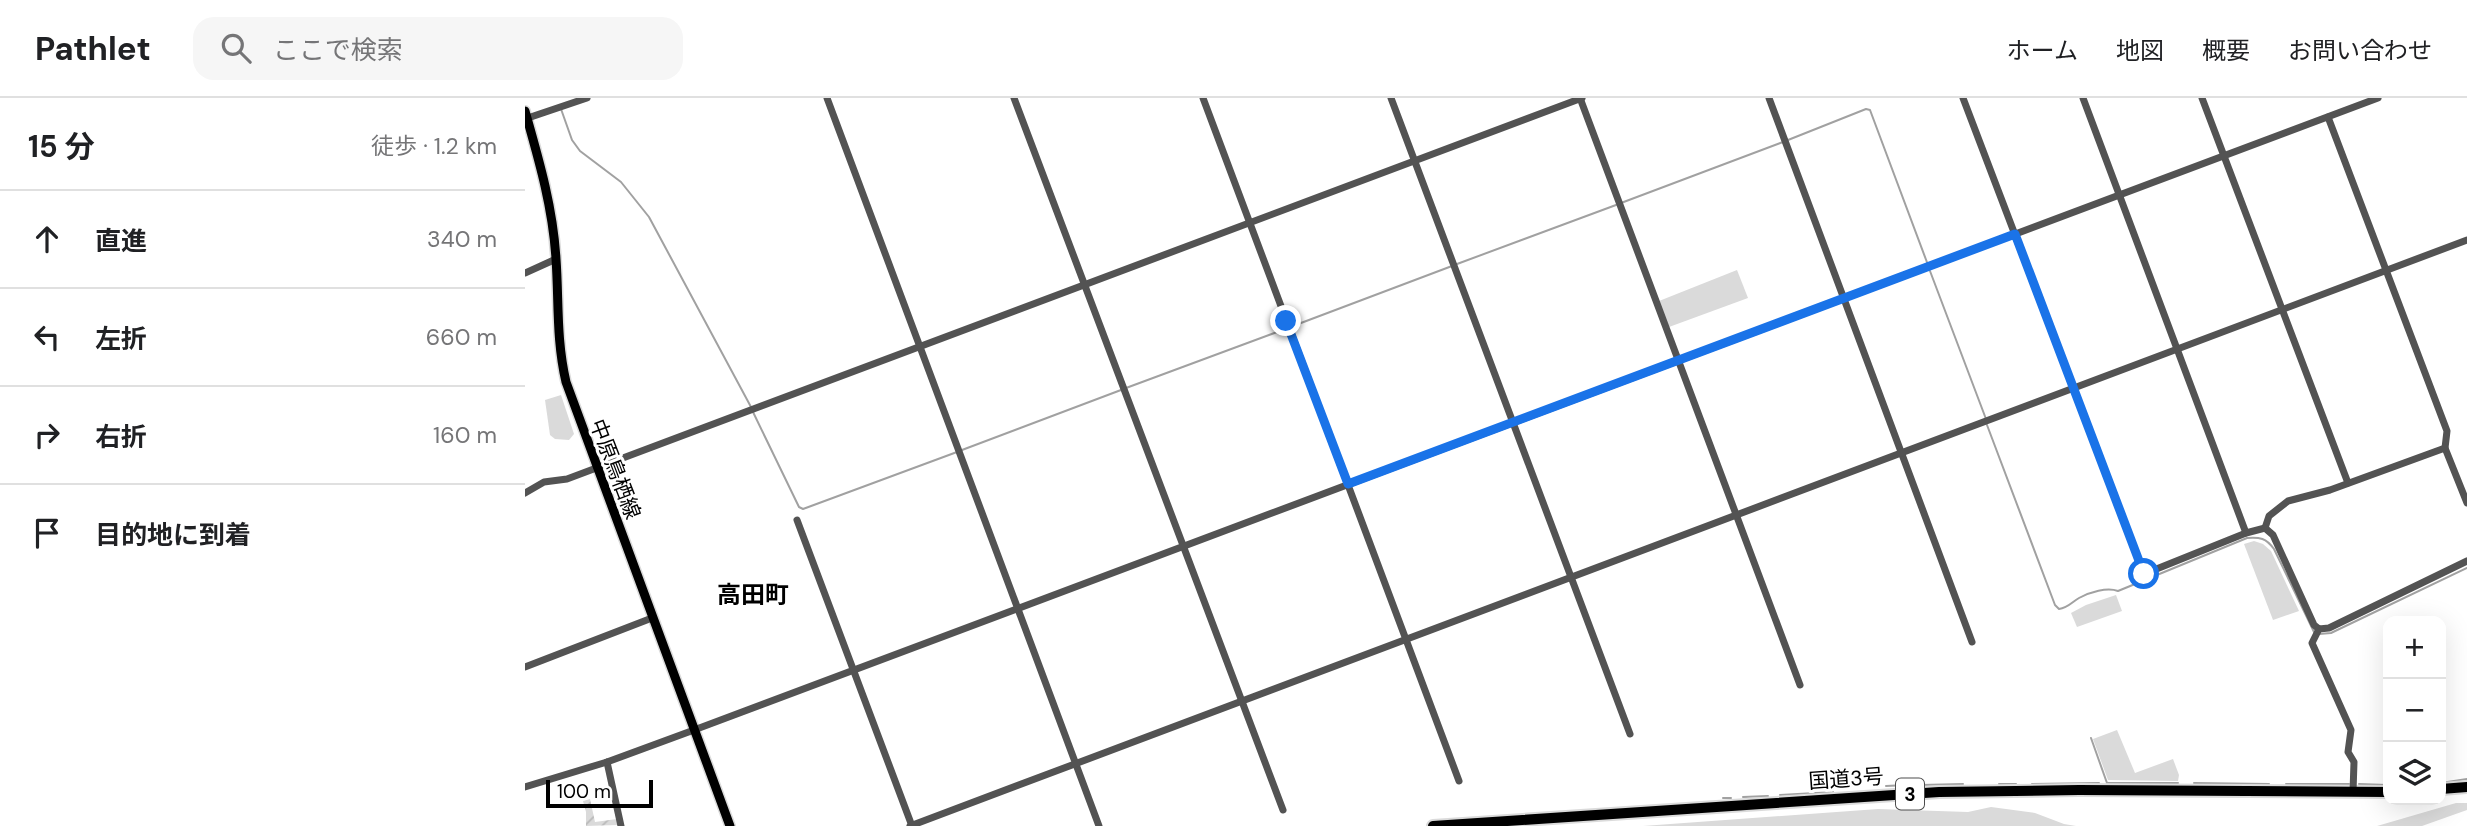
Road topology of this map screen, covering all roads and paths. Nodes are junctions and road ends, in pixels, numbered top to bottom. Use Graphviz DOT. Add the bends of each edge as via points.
graph roads {
  1 [pos="587,98"];
  2 [pos="827,98"];
  3 [pos="1014,98"];
  4 [pos="1203,98"];
  5 [pos="1391,98"];
  6 [pos="1580,98"];
  7 [pos="1769,98"];
  8 [pos="1963,98"];
  9 [pos="2083,98"];
  10 [pos="2202,98"];
  11 [pos="2378,98"];
  12 [pos="526,116"];
  13 [pos="2328,117"];
  14 [pos="2224,156"];
  15 [pos="1415,161"];
  16 [pos="2119,195"];
  17 [pos="1249,223"];
  18 [pos="2015,234"];
  19 [pos="2467,240"];
  20 [pos="556,259"];
  21 [pos="2387,270"];
  22 [pos="525,273"];
  23 [pos="1085,284"];
  24 [pos="1844,299"];
  25 [pos="2283,310"];
  26 [pos="920,347"];
  27 [pos="2177,350"];
  28 [pos="1679,360"];
  29 [pos="2073,388"];
  30 [pos="1513,422"];
  31 [pos="2445,448"];
  32 [pos="1901,454"];
  33 [pos="597,468"];
  34 [pos="2348,483"];
  35 [pos="1348,484"];
  36 [pos="525,493"];
  37 [pos="2467,503"];
  38 [pos="1736,515"];
  39 [pos="797,520"];
  40 [pos="2265,528"];
  41 [pos="2246,533"];
  42 [pos="1183,545"];
  43 [pos="2467,561"];
  44 [pos="1571,577"];
  45 [pos="1017,608"];
  46 [pos="652,618"];
  47 [pos="2317,633"];
  48 [pos="1406,639"];
  49 [pos="1972,642"];
  50 [pos="525,667"];
  51 [pos="854,670"];
  52 [pos="1800,685"];
  53 [pos="1242,701"];
  54 [pos="694,730"];
  55 [pos="1630,734"];
  56 [pos="607,762"];
  57 [pos="1076,764"];
  58 [pos="1459,781"];
  59 [pos="525,787"];
  60 [pos="2467,787"];
  61 [pos="2446,789"];
  62 [pos="2353,792"];
  63 [pos="2383,792"];
  64 [pos="1283,810"];
  65 [pos="621,826"];
  66 [pos="730,826"];
  67 [pos="911,826"];
  68 [pos="1099,826"];
  69 [pos="1433,826"];
  1 -- 12 [label="street"];
  2 -- 26 [label="street"];
  3 -- 23 [label="street"];
  4 -- 17 [label="street"];
  5 -- 15 [label="street"];
  6 -- 15 [label="street"];
  6 -- 28 [label="street"];
  7 -- 24 [label="street"];
  8 -- 18 [label="street"];
  9 -- 16 [label="street"];
  10 -- 14 [label="street"];
  11 -- 13 [label="street"];
  12 -- 20 [label="main road, 中原鳥栖線" via="549,201"];
  13 -- 14 [label="street"];
  13 -- 21 [label="street"];
  14 -- 16 [label="street"];
  14 -- 25 [label="street"];
  15 -- 17 [label="street"];
  15 -- 30 [label="street"];
  16 -- 18 [label="street"];
  16 -- 27 [label="street"];
  17 -- 23 [label="street"];
  17 -- 35 [label="street"];
  18 -- 24 [label="street"];
  18 -- 29 [label="street"];
  19 -- 21 [label="street"];
  20 -- 22 [label="street"];
  20 -- 33 [label="main road, 中原鳥栖線" via="562,363"];
  21 -- 25 [label="street"];
  21 -- 31 [label="street" via="2447,432"];
  23 -- 26 [label="street"];
  23 -- 42 [label="street"];
  24 -- 28 [label="street"];
  24 -- 32 [label="street"];
  25 -- 27 [label="street"];
  25 -- 34 [label="street"];
  26 -- 33 [label="street"];
  26 -- 45 [label="street"];
  27 -- 29 [label="street"];
  27 -- 41 [label="street"];
  28 -- 30 [label="street"];
  28 -- 38 [label="street"];
  29 -- 32 [label="street"];
  29 -- 41 [label="street" via="2144,574"];
  30 -- 35 [label="street"];
  30 -- 44 [label="street"];
  31 -- 34 [label="street"];
  31 -- 37 [label="street"];
  32 -- 38 [label="street"];
  32 -- 49 [label="street"];
  33 -- 36 [label="street" via="544,482"];
  33 -- 46 [label="main road, 中原鳥栖線"];
  34 -- 40 [label="street" via="2288,501 2269,516"];
  35 -- 42 [label="street"];
  35 -- 48 [label="street"];
  38 -- 44 [label="street"];
  38 -- 52 [label="street"];
  39 -- 51 [label="street"];
  40 -- 41 [label="street"];
  40 -- 47 [label="street" via="2273,535"];
  42 -- 45 [label="street"];
  42 -- 53 [label="street"];
  43 -- 47 [label="street"];
  44 -- 48 [label="street"];
  44 -- 55 [label="street"];
  45 -- 51 [label="street"];
  45 -- 57 [label="street"];
  46 -- 50 [label="street"];
  46 -- 54 [label="main road, 中原鳥栖線"];
  47 -- 62 [label="street" via="2312,643 2351,730 2348,752 2354,762"];
  48 -- 53 [label="street"];
  48 -- 58 [label="street"];
  51 -- 54 [label="street"];
  51 -- 67 [label="street"];
  53 -- 57 [label="street"];
  53 -- 64 [label="street"];
  54 -- 56 [label="street"];
  54 -- 66 [label="main road, 中原鳥栖線"];
  56 -- 59 [label="street"];
  56 -- 65 [label="street"];
  57 -- 67 [label="street"];
  57 -- 68 [label="street"];
  60 -- 61 [label="highway"];
  62 -- 63 [label="highway, 国道3号 / 3"];
  62 -- 69 [label="highway, 国道3号 / 3" via="1939,792"];
}
